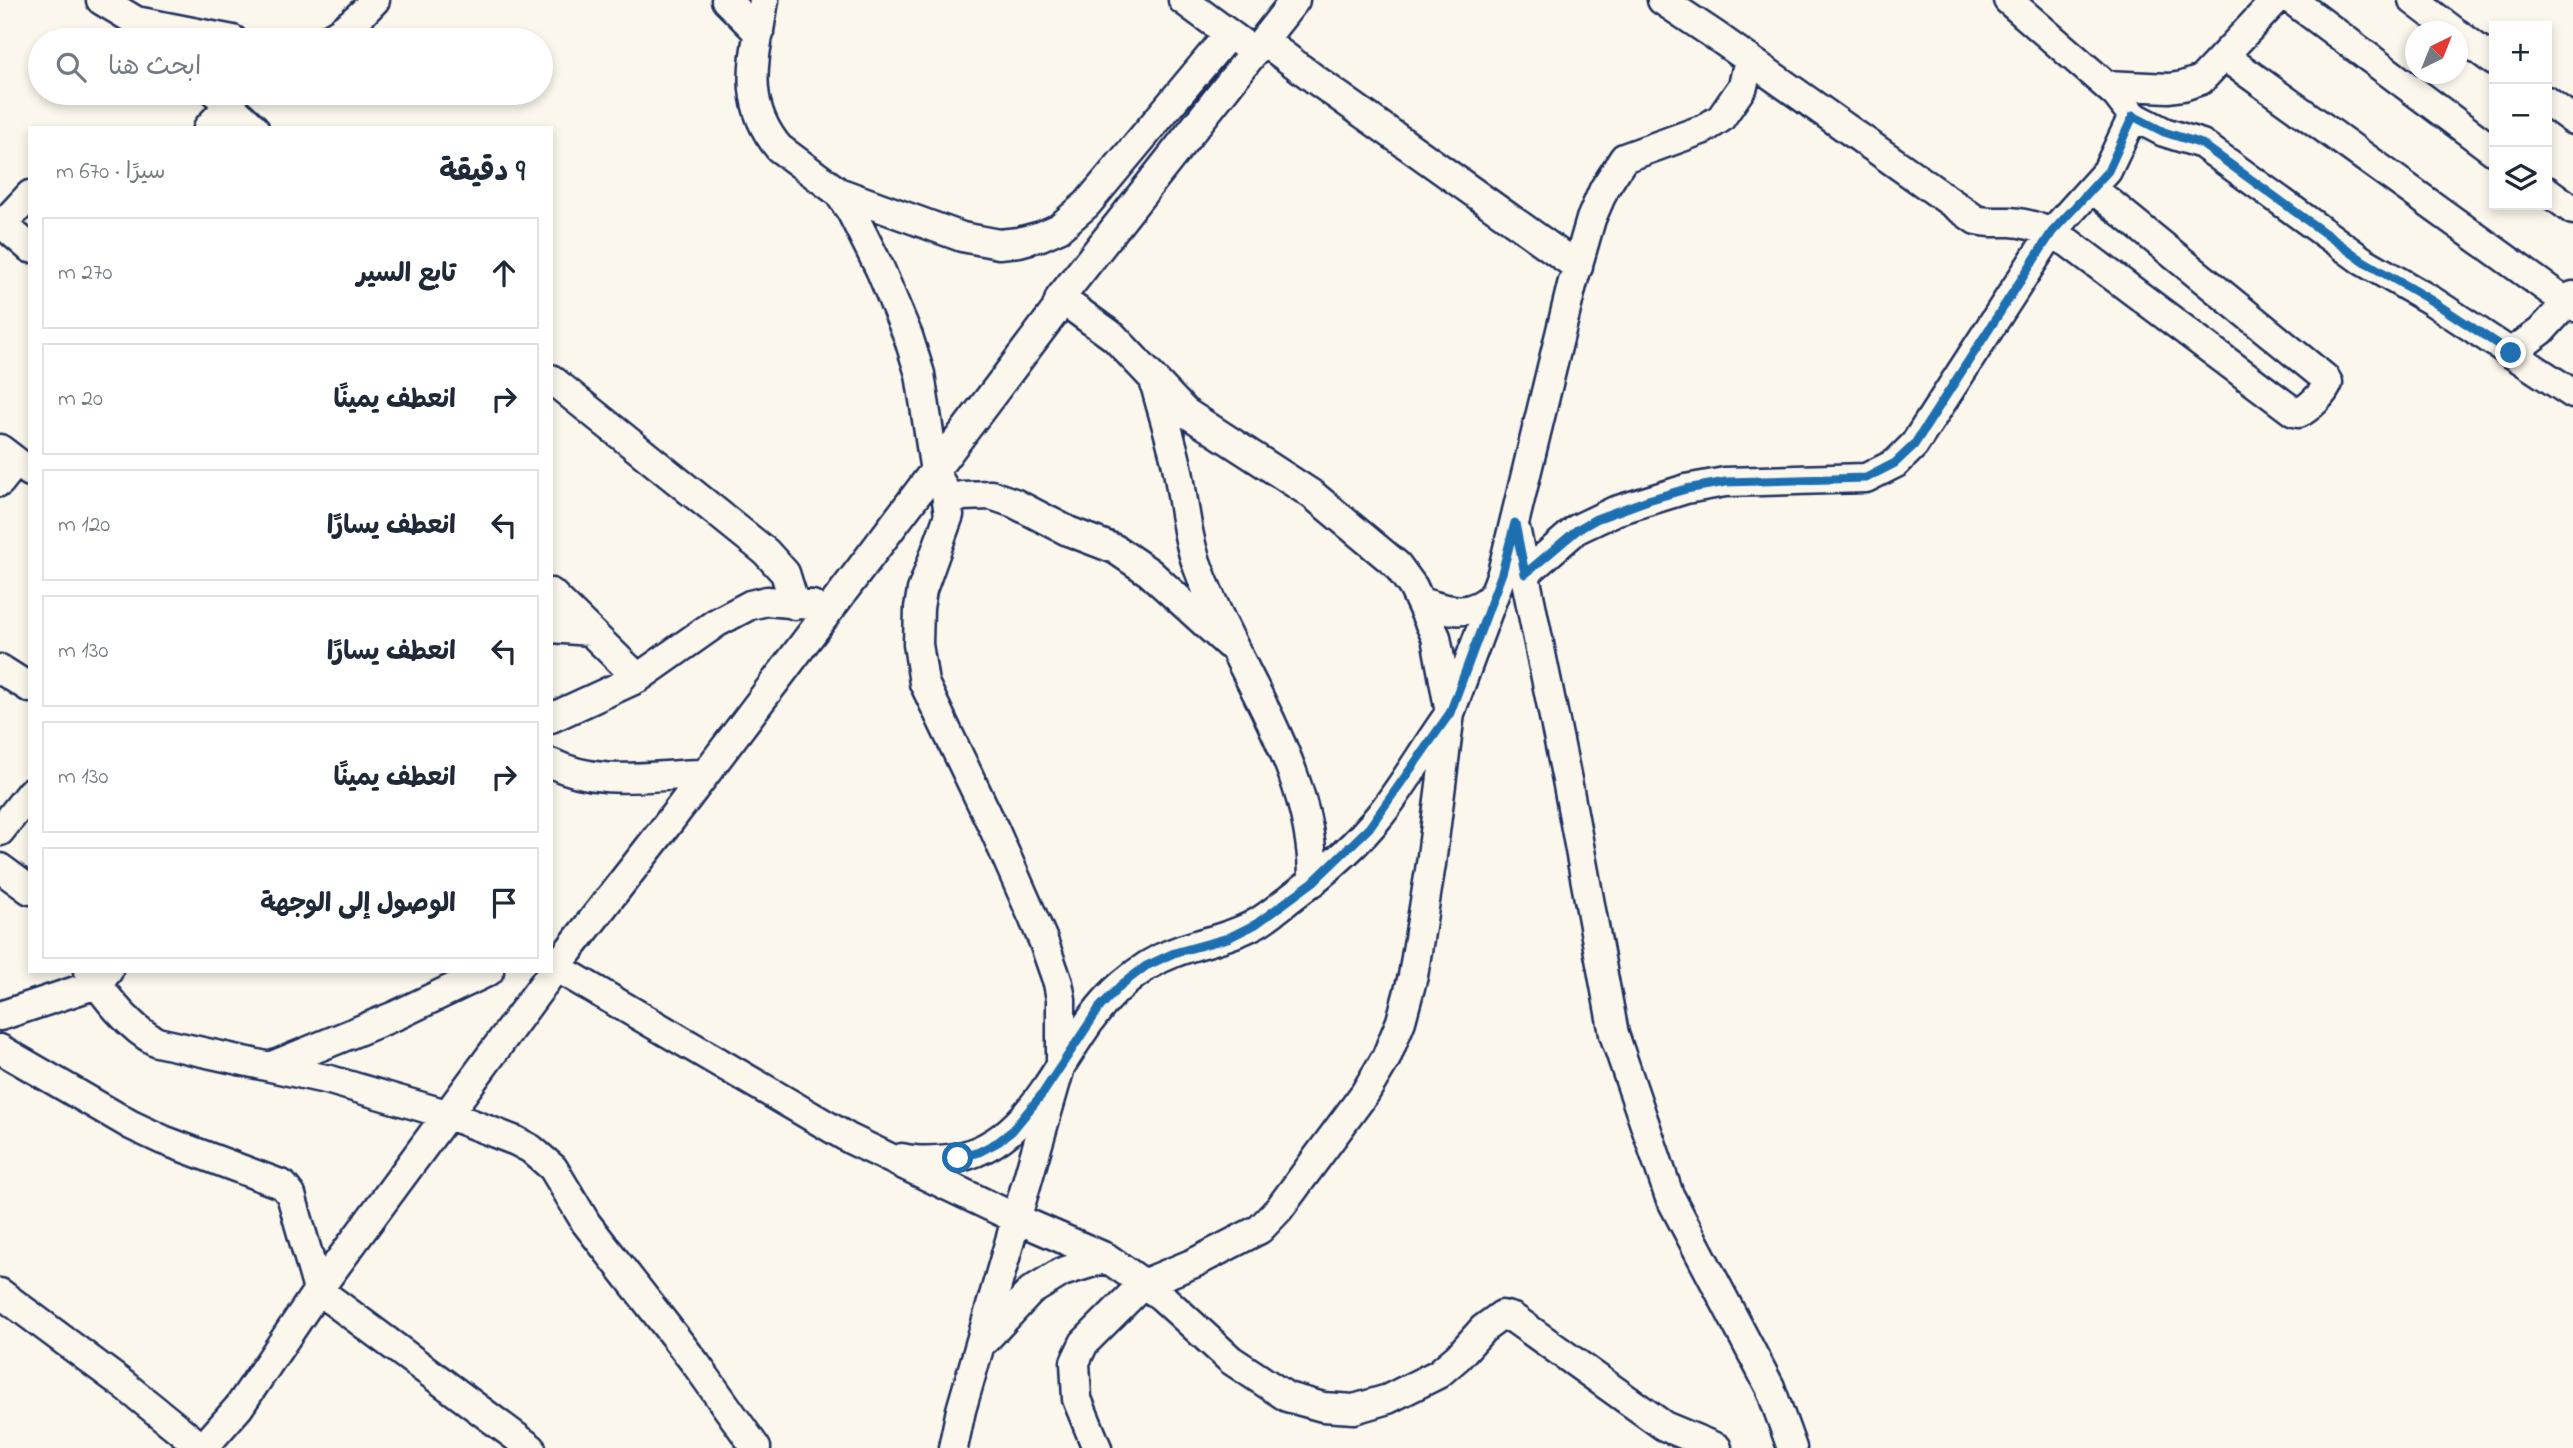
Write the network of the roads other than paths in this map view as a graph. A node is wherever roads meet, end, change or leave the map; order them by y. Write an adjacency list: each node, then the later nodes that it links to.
1 (100, 0): 12 (street)
2 (375, 0): 16 (street)
3 (726, 0): 17 (street)
4 (764, 0): 17 (street)
5 (1183, 0): 18 (street)
6 (1295, 0): 20 (street)
7 (2008, 0): 24 (street)
8 (2276, 0): 21 (street)
9 (2292, 0): 32 (street)
10 (2413, 0): 13 (street)
11 (1675, 4): 23 (street)
12 (136, 21): 14 (street); 15 (street)
13 (2440, 21)
14 (144, 28)
15 (172, 28)
16 (345, 28)
17 (759, 33): 34 (street)
18 (1229, 34): 20 (street); 34 (street)
19 (2468, 42): 22 (street)
20 (1260, 47): 41 (street); 42 (street)
21 (2224, 56): 24 (street); 43 (street)
22 (2489, 57)
23 (1749, 59): 39 (street); 41 (street)
24 (2106, 85): 28 (street)
25 (220, 105): 30 (street)
26 (229, 105): 31 (street)
27 (2552, 105): 29 (street)
28 (2133, 116): 33 (street); 44 (street)
29 (2573, 121)
30 (209, 126)
31 (252, 126)
32 (2489, 148)
33 (2093, 189): 39 (street); 39 (street)
34 (838, 192): 48 (street)
35 (2552, 195): 37 (street)
36 (28, 197): 38 (street)
37 (2573, 211)
38 (2, 223): 40 (street)
39 (2052, 232): 51 (street)
40 (28, 246)
41 (1578, 267): 50 (street)
42 (1060, 298): 45 (street); 48 (street)
43 (2571, 302): 44 (street)
44 (2511, 353): 47 (street)
45 (1155, 381): 54 (street); 59 (street)
46 (553, 382): 55 (street)
47 (2573, 394)
48 (935, 472): 49 (street); 56 (street)
49 (949, 502): 59 (street); 79 (street)
50 (1515, 523): 51 (street); 52 (street)
51 (1525, 574): 95 (street)
52 (1494, 594): 54 (street); 63 (street)
53 (553, 595): 58 (street)
54 (1421, 602): 63 (street)
55 (795, 604): 56 (street); 61 (street)
56 (832, 606): 66 (street)
57 (553, 628): 58 (street)
58 (590, 631): 61 (street)
59 (1240, 656): 70 (street)
60 (0, 669): 62 (street)
61 (638, 678): 64 (street)
62 (28, 687)
63 (1450, 713): 70 (street); 85 (street)
64 (553, 717)
65 (553, 764): 66 (street)
66 (702, 775): 72 (street)
67 (28, 796): 68 (street)
68 (0, 831)
69 (0, 868): 71 (street)
70 (1313, 882): 79 (street)
71 (28, 889)
72 (553, 963): 82 (street)
73 (481, 973): 76 (street)
74 (546, 973): 81 (street)
75 (98, 976): 77 (street); 80 (street)
76 (458, 979): 80 (street)
77 (0, 1016)
78 (0, 1049): 86 (street)
79 (1061, 1064): 82 (street); 83 (street)
80 (272, 1066): 81 (street)
81 (446, 1114): 86 (street); 91 (street)
82 (876, 1153): 83 (street)
83 (1015, 1218): 84 (street); 88 (street)
84 (1107, 1258): 85 (street); 88 (street)
85 (1143, 1284): 93 (street); 94 (street)
86 (318, 1290): 89 (street); 90 (street)
87 (0, 1293): 89 (street)
88 (979, 1348): 92 (street)
89 (203, 1448)
90 (531, 1448)
91 (756, 1448)
92 (953, 1448)
93 (1097, 1448)
94 (1717, 1448)
95 (1792, 1448)

